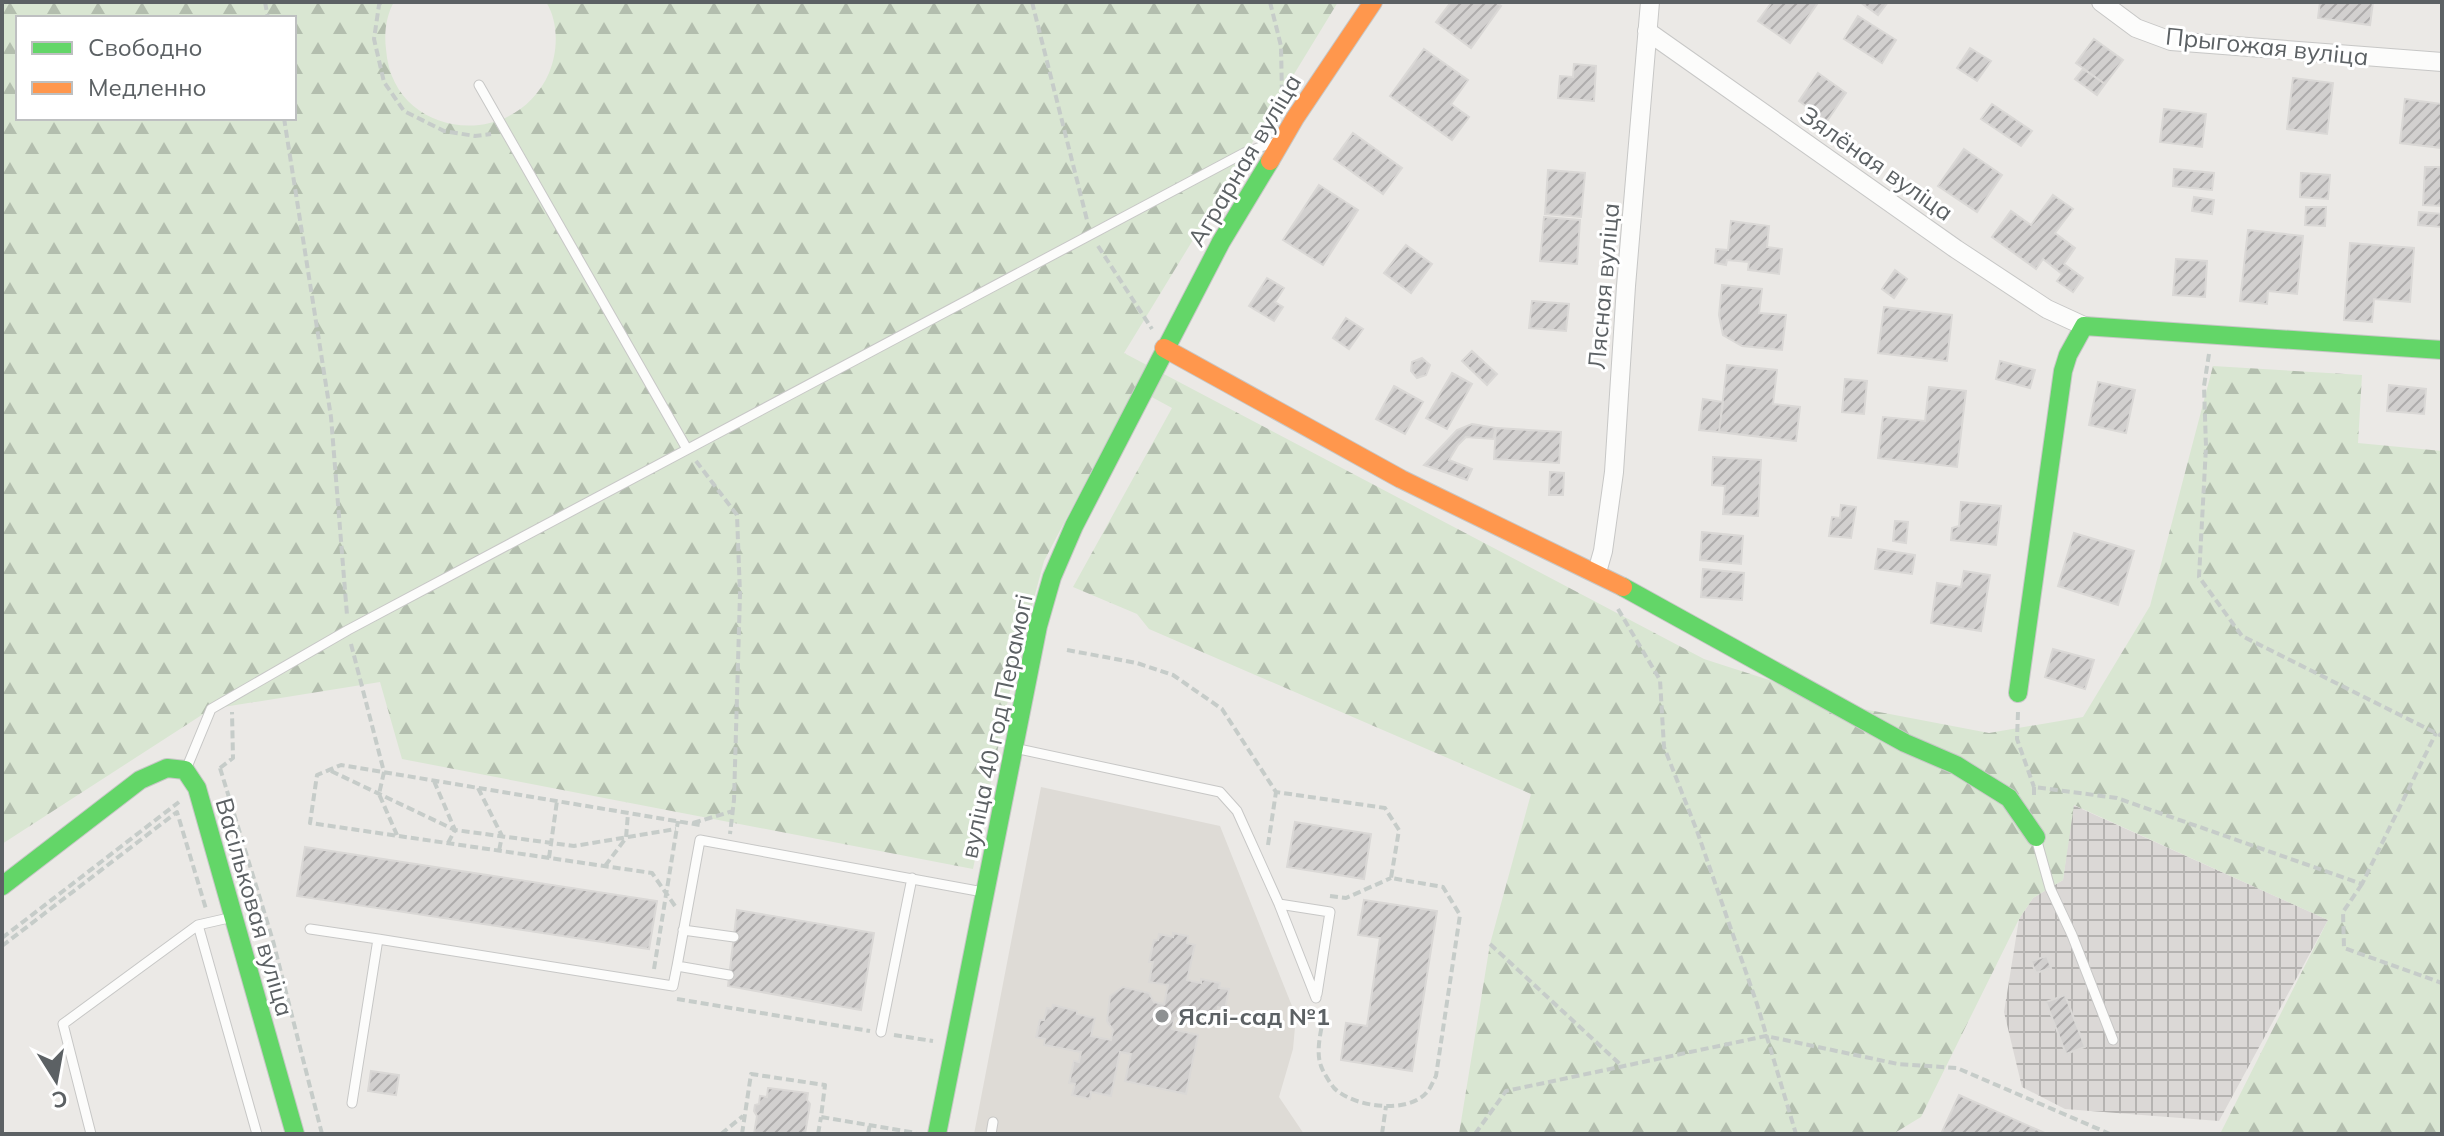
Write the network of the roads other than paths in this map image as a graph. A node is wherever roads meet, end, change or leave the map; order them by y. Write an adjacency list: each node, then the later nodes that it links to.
1 (1373, 2): 7 (street, Аграрная вуліца)
2 (1650, 2): 4 (street, Лясная вуліца)
3 (2101, 2): 5 (street, Прыгожая вуліца)
4 (1647, 31): 8 (street, Зялёная вуліца); 12 (street, Лясная вуліца)
5 (2442, 62)
6 (479, 85): 11 (lane)
7 (1282, 139): 9 (street, Аграрная вуліца); 11 (lane)
8 (2084, 326): 10 (street, Зялёная вуліца); 13 (street)
9 (1164, 348): 12 (street); 14 (street, вуліца 40 год Перамогі)
10 (2442, 350)
11 (687, 449): 15 (lane)
12 (1597, 572): 16 (street)
13 (2018, 693)
14 (1014, 748): 19 (street, вуліца 40 год Перамогі); 20 (lane)
15 (185, 770): 18 (street); 21 (street, Васільковая вуліца)
16 (2036, 837): 30 (lane)
17 (912, 878): 19 (lane); 24 (lane); 29 (lane)
18 (2, 886)
19 (987, 892): 36 (street, вуліца 40 год Перамогі)
20 (1279, 904): 20 (lane)
21 (233, 917): 22 (lane); 33 (street, Васільковая вуліца)
22 (198, 925): 34 (lane); 35 (lane)
23 (310, 929): 26 (lane)
24 (683, 930): 25 (lane); 27 (lane)
25 (734, 937)
26 (378, 939): 27 (lane); 31 (lane)
27 (677, 966): 28 (lane)
28 (729, 975)
29 (881, 1032)
30 (2113, 1040)
31 (352, 1103)
32 (993, 1122): 37 (lane)
33 (290, 1132)
34 (91, 1134)
35 (257, 1134)
36 (937, 1134)
37 (991, 1134)

